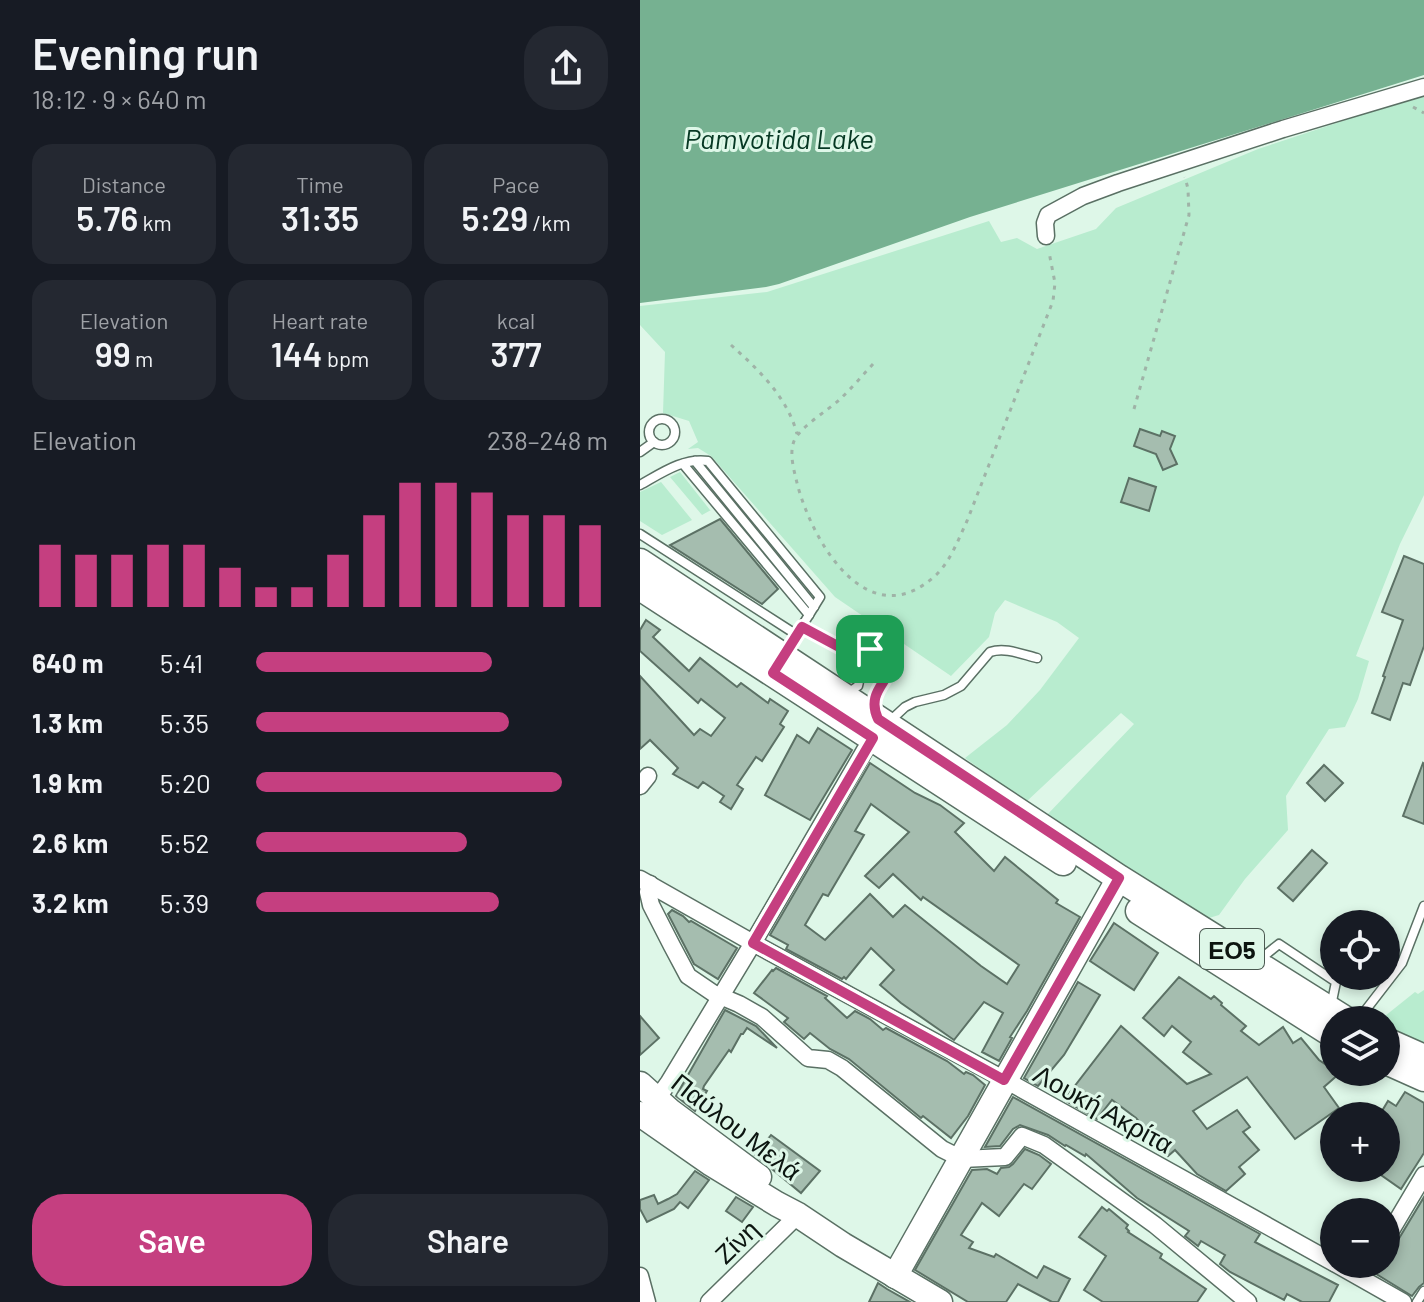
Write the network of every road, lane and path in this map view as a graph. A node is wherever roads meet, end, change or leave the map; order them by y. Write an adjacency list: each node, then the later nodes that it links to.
1 (1424, 87): 2 (street)
2 (1181, 162): 3 (street); 6 (path)
3 (1046, 236): 7 (path)
4 (731, 345): 7 (path)
5 (873, 364): 7 (path)
6 (1134, 409)
7 (797, 434)
8 (654, 442): 9 (lane)
9 (640, 452)
10 (683, 464): 11 (lane); 14 (lane); 14 (lane)
11 (640, 485)
12 (640, 534): 15 (lane)
13 (644, 582): 15 (main road, ΕΟ5)
14 (812, 611): 15 (lane)
15 (788, 648): 16 (path); 18 (main road, ΕΟ5); 19 (main road, ΕΟ5)
16 (858, 657): 18 (lane); 19 (lane)
17 (1037, 658): 19 (lane)
18 (840, 693): 19 (main road, ΕΟ5)
19 (879, 727): 21 (main road, ΕΟ5); 23 (street)
20 (645, 882): 23 (street, Λουκή Ακρίτα); 24 (street)
21 (1115, 885): 26 (main road, ΕΟ5); 27 (main road, ΕΟ5); 32 (street)
22 (1424, 906): 25 (lane)
23 (753, 943): 24 (street); 32 (street, Λουκή Ακρίτα)
24 (721, 996): 33 (street); 34 (street)
25 (1369, 1006)
26 (1320, 1010)
27 (1320, 1012)
28 (1400, 1047): 29 (main road)
29 (1424, 1058)
30 (1400, 1067): 31 (main road)
31 (1424, 1078)
32 (1004, 1080): 34 (street); 38 (street, Λουκή Ακρίτα)
33 (644, 1107): 36 (street, Παύλου Μελά)
34 (962, 1159): 40 (street); 46 (street)
35 (1424, 1175): 37 (street)
36 (798, 1215): 40 (street, Παύλου Μελά); 44 (street, Ζίνη)
37 (1400, 1215)
38 (1320, 1255)
39 (640, 1276): 43 (street)
40 (895, 1276): 45 (street, Παύλου Μελά)
41 (1374, 1278): 47 (street, Λουκή Ακρίτα)
42 (1424, 1291): 48 (lane)
43 (647, 1302)
44 (709, 1302)
45 (940, 1302)
46 (1248, 1302)
47 (1403, 1302)
48 (1417, 1302)

